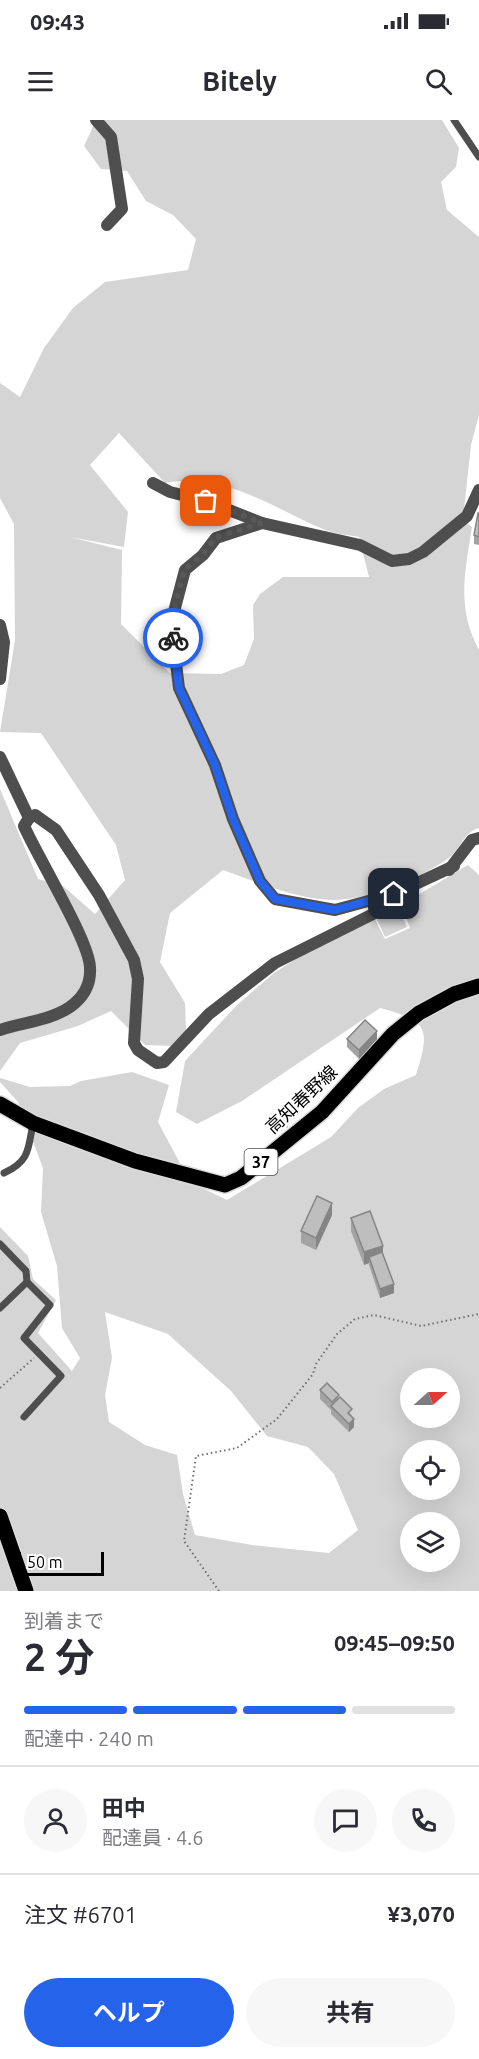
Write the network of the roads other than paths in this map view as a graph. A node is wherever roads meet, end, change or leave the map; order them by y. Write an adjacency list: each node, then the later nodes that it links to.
1 (96, 120): 4 (street)
2 (454, 120): 3 (lane)
3 (479, 157)
4 (107, 225)
5 (153, 483): 7 (street)
6 (479, 490): 7 (street)
7 (262, 523): 13 (street)
8 (0, 625): 9 (street)
9 (0, 679)
10 (0, 757): 11 (street)
11 (29, 818): 13 (street); 15 (street)
12 (479, 838): 13 (street)
13 (454, 866)
14 (479, 986): 17 (main road, 高知春野線 / 37)
15 (0, 1030)
16 (0, 1104): 17 (main road, 高知春野線 / 37)
17 (33, 1123): 18 (lane)
18 (4, 1173)
19 (0, 1244): 20 (lane)
20 (27, 1282): 21 (lane); 22 (lane)
21 (0, 1308)
22 (24, 1417)
23 (0, 1515): 24 (main road)
24 (26, 1591)

